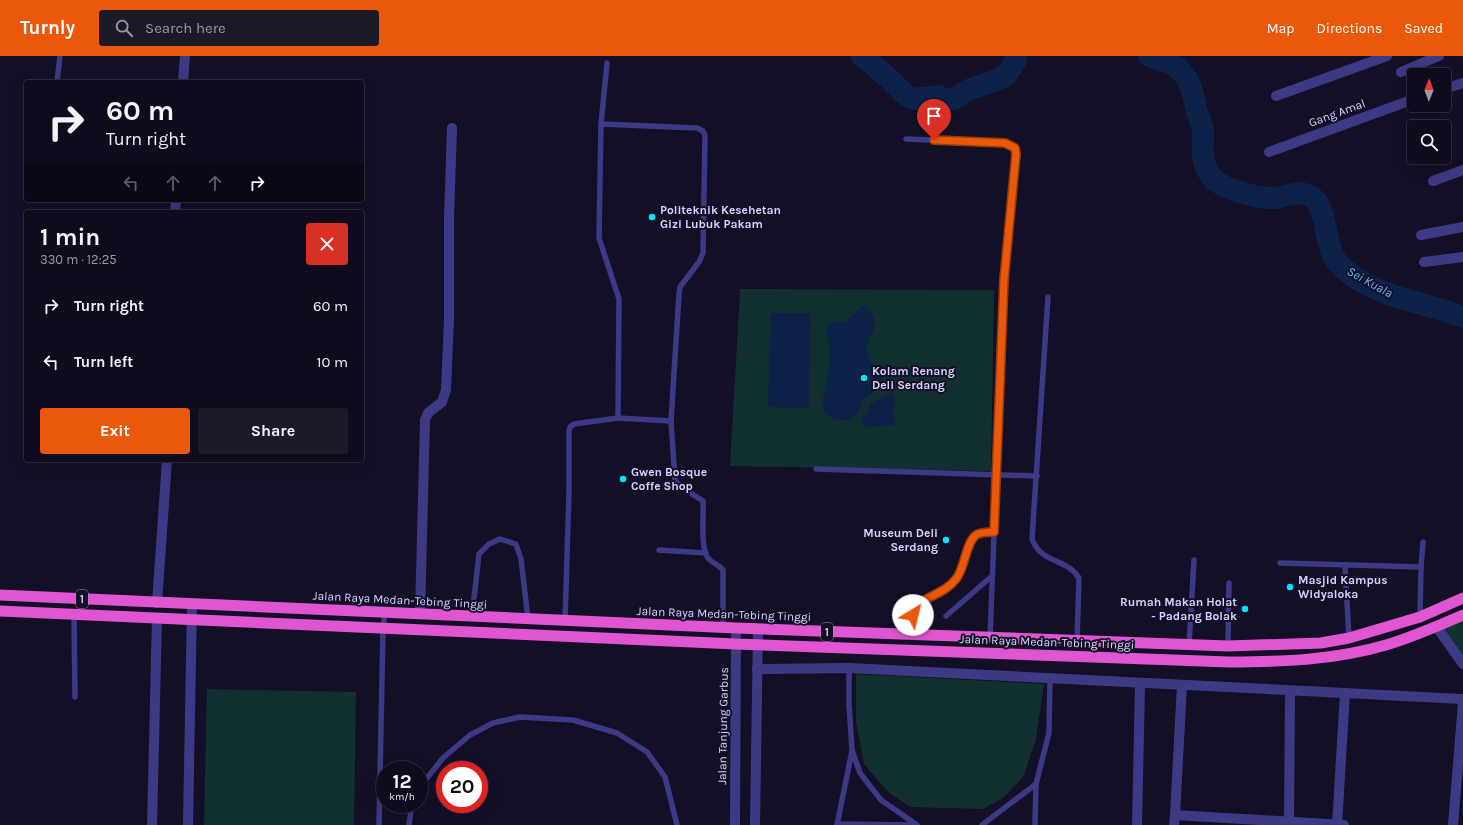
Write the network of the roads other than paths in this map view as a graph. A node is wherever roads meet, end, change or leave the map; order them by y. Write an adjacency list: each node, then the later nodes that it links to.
1 (60, 56): 7 (lane)
2 (185, 56): 8 (street)
3 (1387, 56): 11 (street)
4 (1439, 56): 6 (street)
5 (607, 63): 13 (lane)
6 (1401, 72)
7 (57, 80)
8 (183, 80)
9 (1463, 83): 10 (street)
10 (1451, 87)
11 (1276, 96)
12 (1407, 102): 16 (street, Gang Amal)
13 (601, 124): 24 (lane); 25 (lane)
14 (452, 128): 47 (street)
15 (906, 139): 28 (lane)
16 (1269, 152)
17 (1463, 170): 18 (street)
18 (1433, 181)
19 (1463, 227): 20 (street)
20 (1421, 235)
21 (1463, 257): 22 (street)
22 (1424, 262)
23 (1048, 297): 29 (lane)
24 (618, 418): 25 (lane); 55 (lane)
25 (671, 421): 33 (lane)
26 (167, 462): 42 (street)
27 (816, 469): 28 (lane)
28 (996, 476): 29 (lane); 30 (lane)
29 (1036, 476): 64 (lane)
30 (994, 532): 38 (lane); 61 (lane)
31 (1423, 542): 37 (lane)
32 (659, 550): 33 (lane)
33 (706, 552): 57 (lane)
34 (1194, 560): 67 (lane)
35 (1280, 563): 36 (lane)
36 (1345, 566): 37 (lane); 63 (lane)
37 (1422, 567): 51 (lane)
38 (992, 576): 50 (lane); 62 (lane)
39 (1229, 583): 68 (lane)
40 (0, 595): 42 (highway, Jalan Raya Medan-Tebing Tinggi / 1)
41 (1463, 598): 51 (highway, Jalan Raya Medan-Tebing Tinggi / 1)
42 (160, 603): 43 (highway, Jalan Raya Medan-Tebing Tinggi / 1)
43 (187, 604): 45 (highway, Jalan Raya Medan-Tebing Tinggi / 1); 53 (street)
44 (0, 610): 46 (highway, Jalan Raya Medan-Tebing Tinggi / 1)
45 (385, 613): 47 (highway, Jalan Raya Medan-Tebing Tinggi / 1); 59 (lane)
46 (74, 614): 52 (highway, Jalan Raya Medan-Tebing Tinggi / 1); 77 (lane)
47 (420, 614): 49 (highway, Jalan Raya Medan-Tebing Tinggi / 1)
48 (1463, 615): 56 (highway, Jalan Raya Medan-Tebing Tinggi / 1)
49 (472, 616): 54 (highway, Jalan Raya Medan-Tebing Tinggi / 1); 54 (lane)
50 (946, 616)
51 (1420, 617): 63 (highway, Jalan Raya Medan-Tebing Tinggi / 1)
52 (160, 618): 53 (highway, Jalan Raya Medan-Tebing Tinggi / 1); 88 (street)
53 (187, 619): 59 (highway, Jalan Raya Medan-Tebing Tinggi / 1); 89 (street)
54 (528, 619): 55 (highway, Jalan Raya Medan-Tebing Tinggi / 1)
55 (565, 620): 57 (highway, Jalan Raya Medan-Tebing Tinggi / 1)
56 (1436, 626): 66 (highway, Jalan Raya Medan-Tebing Tinggi / 1); 69 (street)
57 (724, 627): 58 (highway, Jalan Raya Medan-Tebing Tinggi / 1)
58 (736, 628): 60 (highway, Jalan Raya Medan-Tebing Tinggi / 1); 65 (street, Jalan Tanjung Garbus)
59 (383, 629): 65 (highway, Jalan Raya Medan-Tebing Tinggi / 1); 90 (lane)
60 (758, 629): 61 (highway, Jalan Raya Medan-Tebing Tinggi / 1); 66 (street)
61 (908, 635): 62 (highway, Jalan Raya Medan-Tebing Tinggi / 1)
62 (990, 638): 64 (highway, Jalan Raya Medan-Tebing Tinggi / 1)
63 (1349, 638): 68 (highway, Jalan Raya Medan-Tebing Tinggi / 1)
64 (1077, 641): 67 (highway, Jalan Raya Medan-Tebing Tinggi / 1)
65 (736, 644): 66 (highway, Jalan Raya Medan-Tebing Tinggi / 1); 93 (street, Jalan Tanjung Garbus)
66 (758, 645): 71 (street)
67 (1189, 645): 68 (highway, Jalan Raya Medan-Tebing Tinggi / 1)
68 (1228, 646)
69 (1463, 664)
70 (849, 668): 71 (street); 72 (street); 80 (lane)
71 (757, 669): 94 (street)
72 (1050, 679): 73 (street); 82 (lane)
73 (1140, 683): 74 (street); 98 (street)
74 (1182, 685): 75 (street); 84 (street)
75 (1290, 691): 76 (street); 86 (street)
76 (1345, 693): 78 (street); 99 (street)
77 (75, 697)
78 (1463, 699)
79 (1463, 703): 101 (street)
80 (852, 750): 87 (lane); 95 (lane)
81 (428, 777): 92 (lane)
82 (1036, 784): 96 (lane); 97 (lane)
83 (411, 813): 91 (lane)
84 (1174, 820): 85 (street)
85 (1210, 821): 86 (street)
86 (1288, 822): 99 (street)
87 (837, 824): 95 (lane)
88 (152, 825)
89 (188, 825)
90 (379, 825)
91 (409, 825)
92 (677, 825)
93 (735, 825)
94 (755, 825)
95 (916, 825)
96 (982, 825)
97 (1034, 825)
98 (1137, 825)
99 (1337, 825): 100 (street)
100 (1344, 825)
101 (1453, 825)

